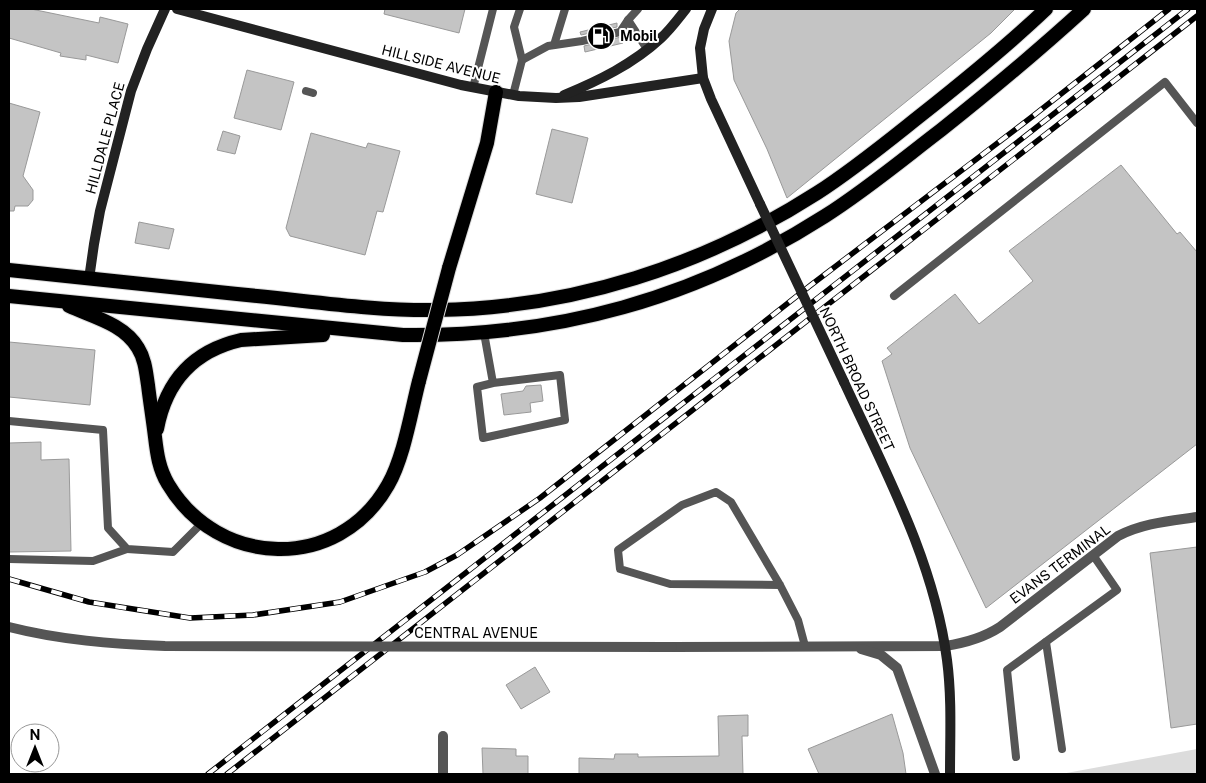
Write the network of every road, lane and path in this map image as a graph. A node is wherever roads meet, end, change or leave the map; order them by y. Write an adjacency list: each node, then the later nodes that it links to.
1 (165, 9): 22 (main road, HILLDALE PLACE)
2 (177, 9): 16 (main road, HILLSIDE AVENUE)
3 (493, 9): 16 (lane)
4 (520, 9): 14 (lane)
5 (565, 9): 12 (lane)
6 (638, 9): 11 (lane)
7 (686, 9): 13 (main road)
8 (712, 9): 15 (main road, NORTH BROAD STREET)
9 (1046, 9): 22 (highway)
10 (1084, 9): 26 (highway)
11 (628, 20): 12 (lane); 13 (lane)
12 (554, 45): 14 (lane)
13 (647, 49): 19 (main road)
14 (522, 60): 18 (lane)
15 (703, 78): 19 (main road, HILLSIDE AVENUE); 41 (main road, NORTH BROAD STREET, bridge)
16 (473, 88): 17 (main road, HILLSIDE AVENUE)
17 (496, 92): 18 (main road, HILLSIDE AVENUE); 32 (highway, bridge)
18 (512, 95): 19 (main road, HILLSIDE AVENUE)
19 (556, 98)
20 (1197, 123): 24 (lane)
21 (9, 270): 22 (highway)
22 (89, 279)
23 (9, 296): 25 (highway)
24 (894, 296)
25 (57, 300): 27 (highway); 30 (highway)
26 (484, 332): 27 (highway); 28 (lane)
27 (372, 333): 30 (highway)
28 (493, 383): 28 (lane)
29 (9, 421): 33 (lane)
30 (155, 437): 32 (highway)
31 (1197, 517): 34 (street, EVANS TERMINAL)
32 (202, 523): 33 (lane)
33 (127, 549): 35 (lane)
34 (1093, 556): 38 (lane); 41 (street, EVANS TERMINAL)
35 (9, 559)
36 (780, 585): 36 (lane); 39 (lane)
37 (9, 627): 39 (street, CENTRAL AVENUE, bridge)
38 (1046, 642): 43 (lane); 44 (lane)
39 (805, 646): 40 (street, CENTRAL AVENUE)
40 (853, 646): 41 (street, CENTRAL AVENUE); 46 (street)
41 (945, 646): 47 (main road, NORTH BROAD STREET)
42 (443, 736): 45 (street)
43 (1062, 749)
44 (1016, 757)
45 (444, 774)
46 (935, 774)
47 (950, 774)

